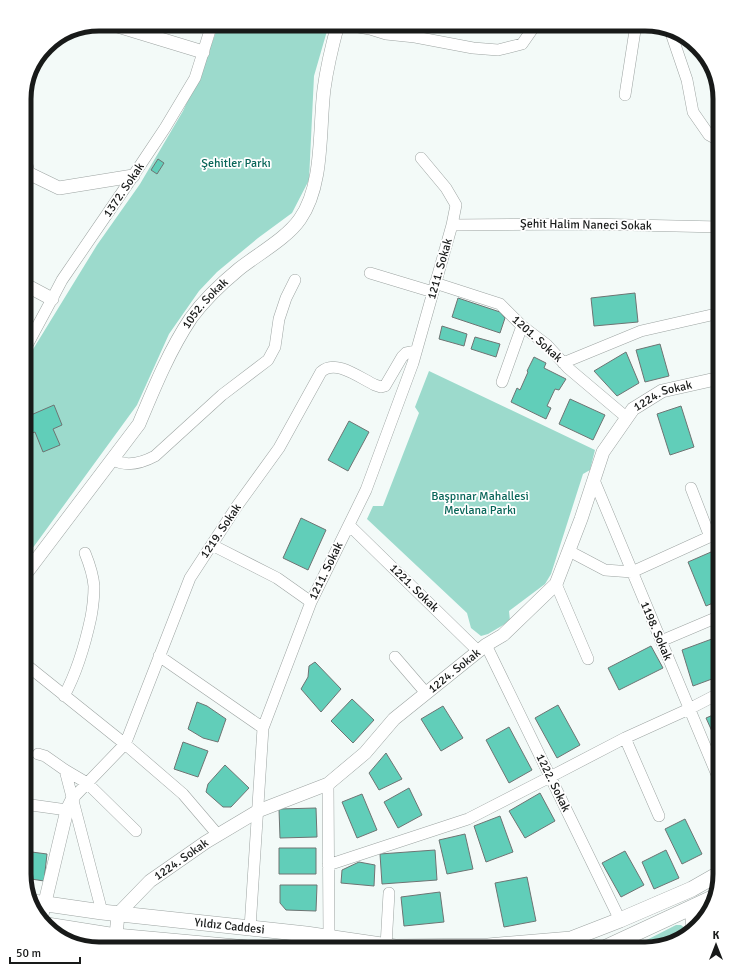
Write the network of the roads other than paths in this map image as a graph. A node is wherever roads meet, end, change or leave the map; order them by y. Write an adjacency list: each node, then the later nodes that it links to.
1 (134, 31): 8 (street)
2 (210, 31): 8 (street, 1372. Sokak)
3 (337, 31): 29 (street, 1052. Sokak)
4 (376, 31): 5 (street)
5 (531, 31)
6 (635, 31): 9 (street)
7 (672, 37): 10 (street)
8 (203, 52): 12 (street, 1372. Sokak)
9 (625, 95)
10 (713, 137)
11 (421, 158): 14 (street, 1211. Sokak)
12 (133, 176): 13 (street); 20 (street, 1372. Sokak)
13 (31, 180)
14 (452, 225): 15 (street, Şehit Halim Naneci Sokak); 19 (street, 1211. Sokak)
15 (713, 229)
16 (370, 273): 19 (street, 1201. Sokak)
17 (295, 280): 29 (street)
18 (31, 288): 20 (street)
19 (434, 288): 22 (street, 1201. Sokak); 24 (street, 1211. Sokak)
20 (52, 299): 23 (street, 1372. Sokak)
21 (713, 315): 25 (street)
22 (522, 326): 25 (street, 1201. Sokak); 27 (street)
23 (31, 337)
24 (416, 351): 32 (street, 1211. Sokak); 35 (street, 1219. Sokak)
25 (563, 362): 28 (street, 1201. Sokak)
26 (713, 380): 28 (street, 1224. Sokak)
27 (502, 382)
28 (626, 417): 30 (street, 1224. Sokak)
29 (113, 460): 38 (street, 1052. Sokak)
30 (594, 480): 36 (street, 1224. Sokak); 39 (street, 1198. Sokak)
31 (690, 488): 33 (street)
32 (349, 525): 41 (street, 1211. Sokak); 44 (street, 1221. Sokak)
33 (713, 531)
34 (713, 536): 39 (street)
35 (212, 545): 41 (street); 45 (street, 1219. Sokak)
36 (569, 550): 39 (street); 40 (street, 1224. Sokak)
37 (85, 553): 50 (street)
38 (31, 567)
39 (632, 572): 43 (street, 1198. Sokak)
40 (556, 584): 44 (street, 1224. Sokak); 47 (street)
41 (311, 602): 53 (street, 1211. Sokak)
42 (713, 619): 43 (street)
43 (661, 641): 52 (street, 1198. Sokak)
44 (482, 648): 49 (street, 1224. Sokak); 59 (street, 1222. Sokak)
45 (159, 656): 53 (street); 55 (street, 1219. Sokak)
46 (395, 657): 49 (street)
47 (588, 659)
48 (31, 669): 50 (street)
49 (426, 693): 61 (street, 1224. Sokak)
50 (64, 696): 55 (street)
51 (713, 697): 52 (street)
52 (689, 709): 54 (street); 57 (street, 1198. Sokak)
53 (263, 728): 65 (street, 1211. Sokak)
54 (625, 738): 59 (street); 66 (street)
55 (124, 744): 60 (street, 1219. Sokak); 68 (street)
56 (38, 754): 58 (street)
57 (713, 766)
58 (65, 770): 60 (street); 62 (street)
59 (550, 778): 69 (street); 77 (street, 1222. Sokak)
60 (87, 783): 62 (street, 1219. Sokak); 67 (street)
61 (328, 784): 65 (street, 1224. Sokak); 69 (street)
62 (73, 798): 64 (street); 75 (street)
63 (31, 805): 64 (street)
64 (67, 810): 73 (street)
65 (258, 811): 68 (street, 1224. Sokak); 80 (street, 1211. Sokak)
66 (659, 816)
67 (136, 831)
68 (218, 835): 76 (street, 1224. Sokak)
69 (328, 865): 81 (street)
70 (713, 877): 77 (main road, Yıldız Caddesi)
71 (389, 893): 84 (street)
72 (708, 900): 74 (main road)
73 (39, 903): 75 (main road, Yıldız Caddesi)
74 (691, 908): 78 (street); 86 (main road)
75 (102, 912): 76 (main road, Yıldız Caddesi)
76 (118, 914): 80 (main road, Yıldız Caddesi); 82 (street)
77 (620, 920): 85 (main road, Yıldız Caddesi)
78 (692, 923)
79 (58, 928): 82 (main road, Yıldız Caddesi)
80 (250, 928): 81 (main road, Yıldız Caddesi)
81 (329, 937): 83 (main road, Yıldız Caddesi)
82 (117, 942)
83 (361, 942)
84 (386, 942)
85 (577, 942)
86 (617, 942)

